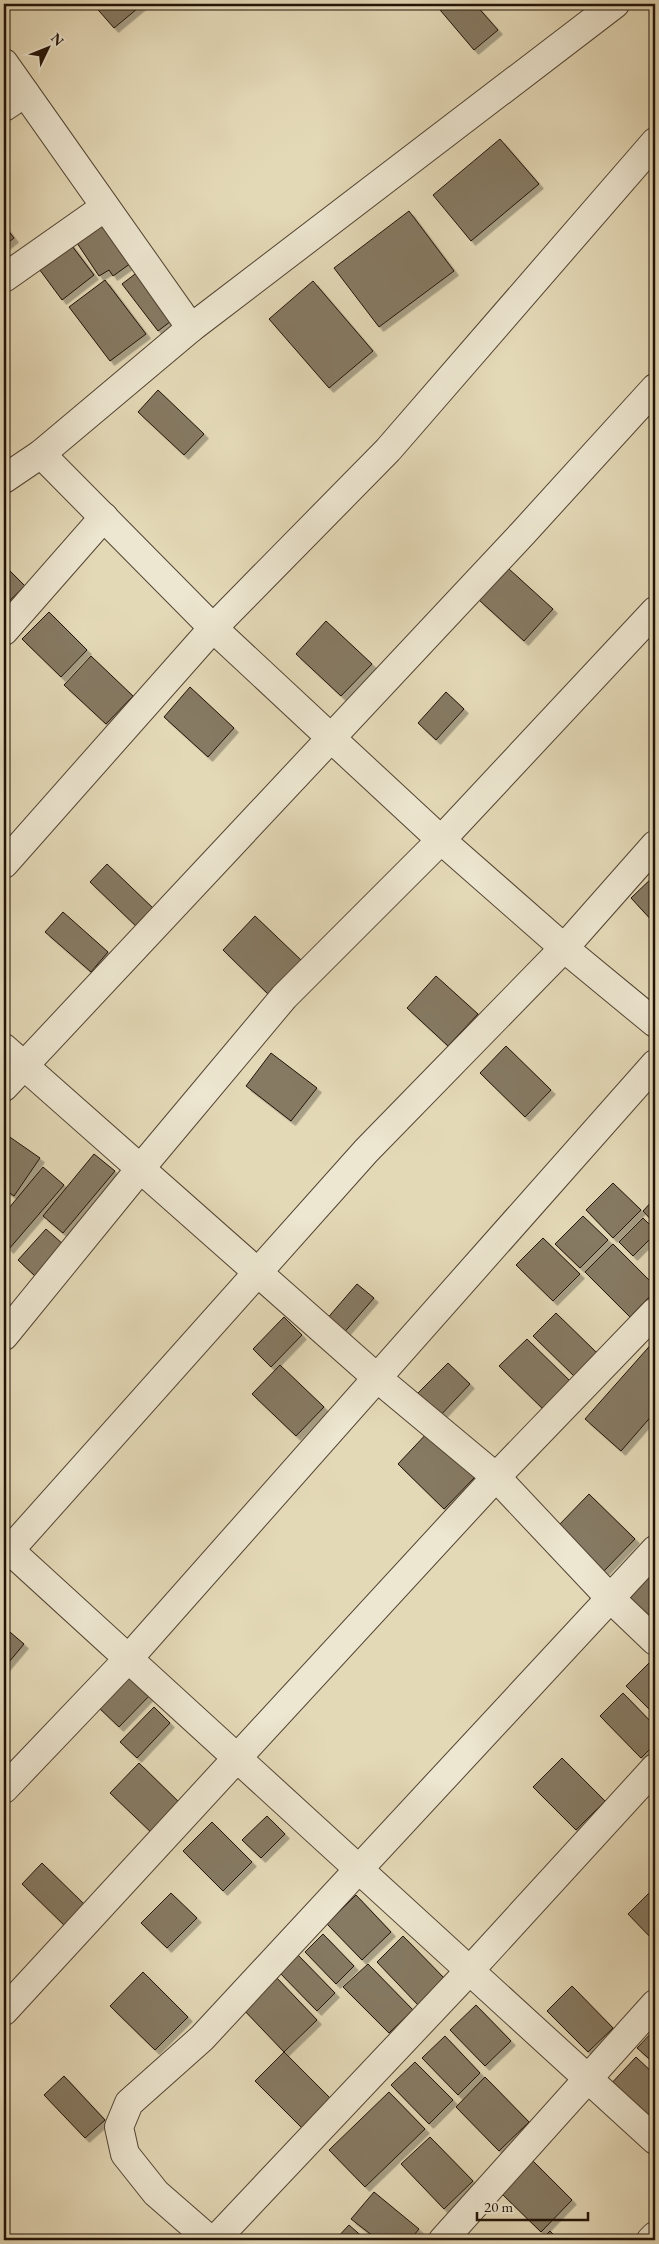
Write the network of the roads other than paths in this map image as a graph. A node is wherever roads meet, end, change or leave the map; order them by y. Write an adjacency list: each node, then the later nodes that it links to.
1 (614, 4): 7 (street)
2 (4, 63): 3 (street)
3 (14, 100): 5 (street)
4 (655, 142): 13 (street)
5 (105, 207): 6 (street); 7 (street)
6 (4, 278)
7 (191, 328): 9 (street)
8 (655, 388): 15 (street)
9 (41, 454): 10 (street); 11 (street)
10 (4, 479)
11 (104, 517): 13 (street); 14 (street)
12 (655, 611): 16 (street)
13 (213, 628): 15 (street); 18 (street)
14 (4, 631)
15 (331, 738): 16 (street); 21 (street)
16 (442, 840): 19 (street); 24 (street)
17 (655, 845): 19 (street)
18 (4, 864)
19 (564, 948): 20 (street); 25 (street)
20 (655, 1023)
21 (13, 1057): 23 (street); 24 (street)
22 (655, 1064): 28 (street)
23 (4, 1087)
24 (140, 1169): 25 (street); 27 (street)
25 (258, 1274): 28 (street); 31 (street)
26 (655, 1312): 29 (street)
27 (4, 1336)
28 (376, 1377): 29 (street); 34 (street)
29 (496, 1477): 32 (street); 35 (street)
30 (655, 1550): 32 (street)
31 (9, 1556): 34 (street)
32 (610, 1598): 33 (street); 38 (street)
33 (655, 1641)
34 (128, 1658): 35 (street); 37 (street)
35 (237, 1757): 38 (street); 41 (street)
36 (655, 1768): 39 (street)
37 (4, 1789)
38 (359, 1869): 39 (street); 45 (street)
39 (471, 1969): 42 (street); 46 (street)
40 (655, 2004): 42 (street)
41 (4, 2011)
42 (588, 2078): 43 (street); 47 (street)
43 (655, 2140)
44 (655, 2236): 48 (street)
45 (210, 2240)
46 (215, 2240)
47 (443, 2240)
48 (652, 2240)

